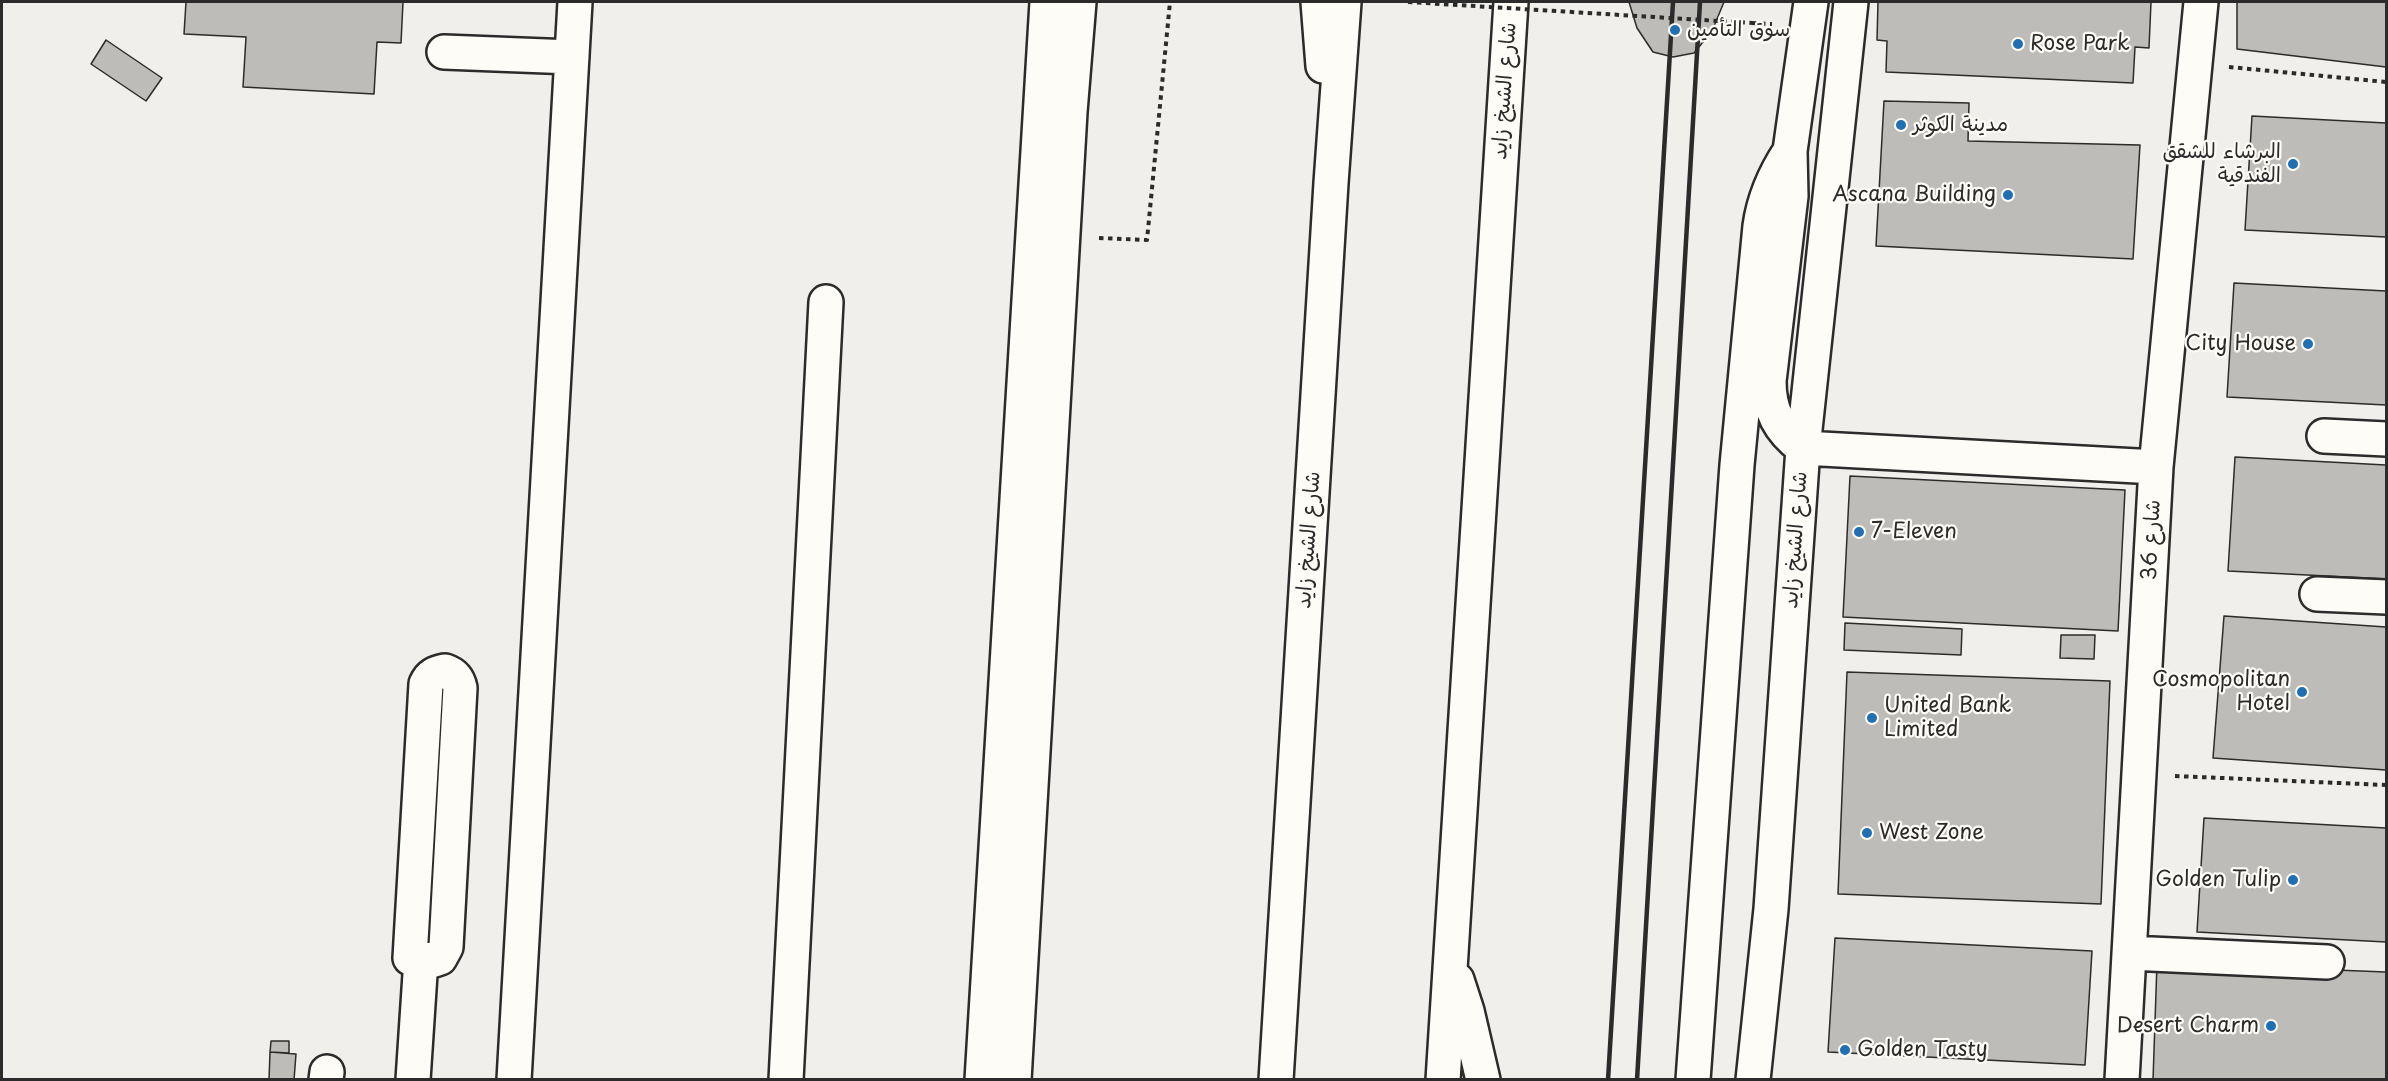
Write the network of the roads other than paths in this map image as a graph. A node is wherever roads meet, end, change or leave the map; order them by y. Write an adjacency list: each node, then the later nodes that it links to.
1 (575, 2): 11 (main road)
2 (1047, 2): 31 (main road)
3 (1079, 2): 32 (main road)
4 (1318, 2): 13 (main road)
5 (1344, 2): 13 (main road, شارع الشيخ زايد)
6 (1511, 2): 25 (main road, شارع الشيخ زايد)
7 (1811, 2): 12 (main road)
8 (1851, 2): 17 (main road, شارع الشيخ زايد)
9 (2200, 2): 18 (main road, شارع 36)
10 (444, 52): 11 (main road)
11 (572, 57): 29 (main road)
12 (1790, 151): 17 (main road); 36 (main road)
13 (1331, 183): 33 (main road, شارع الشيخ زايد)
14 (826, 302): 30 (main road)
15 (2324, 436): 16 (main road)
16 (2386, 439)
17 (1803, 448): 18 (main road); 27 (main road, شارع الشيخ زايد)
18 (2156, 466): 23 (main road, شارع 36)
19 (2318, 594): 20 (main road)
20 (2379, 611)
21 (422, 755): 22 (main road); 22 (main road); 24 (main road)
22 (456, 757): 24 (main road)
23 (2128, 953): 26 (main road); 37 (main road, شارع 36)
24 (421, 959): 28 (main road)
25 (1451, 962): 34 (main road, شارع الشيخ زايد); 35 (main road)
26 (2327, 962)
27 (1760, 1079)
28 (413, 1080)
29 (514, 1080)
30 (786, 1080)
31 (982, 1080)
32 (1014, 1080)
33 (1276, 1080)
34 (1443, 1080)
35 (1483, 1080)
36 (1693, 1080)
37 (2122, 1080)

